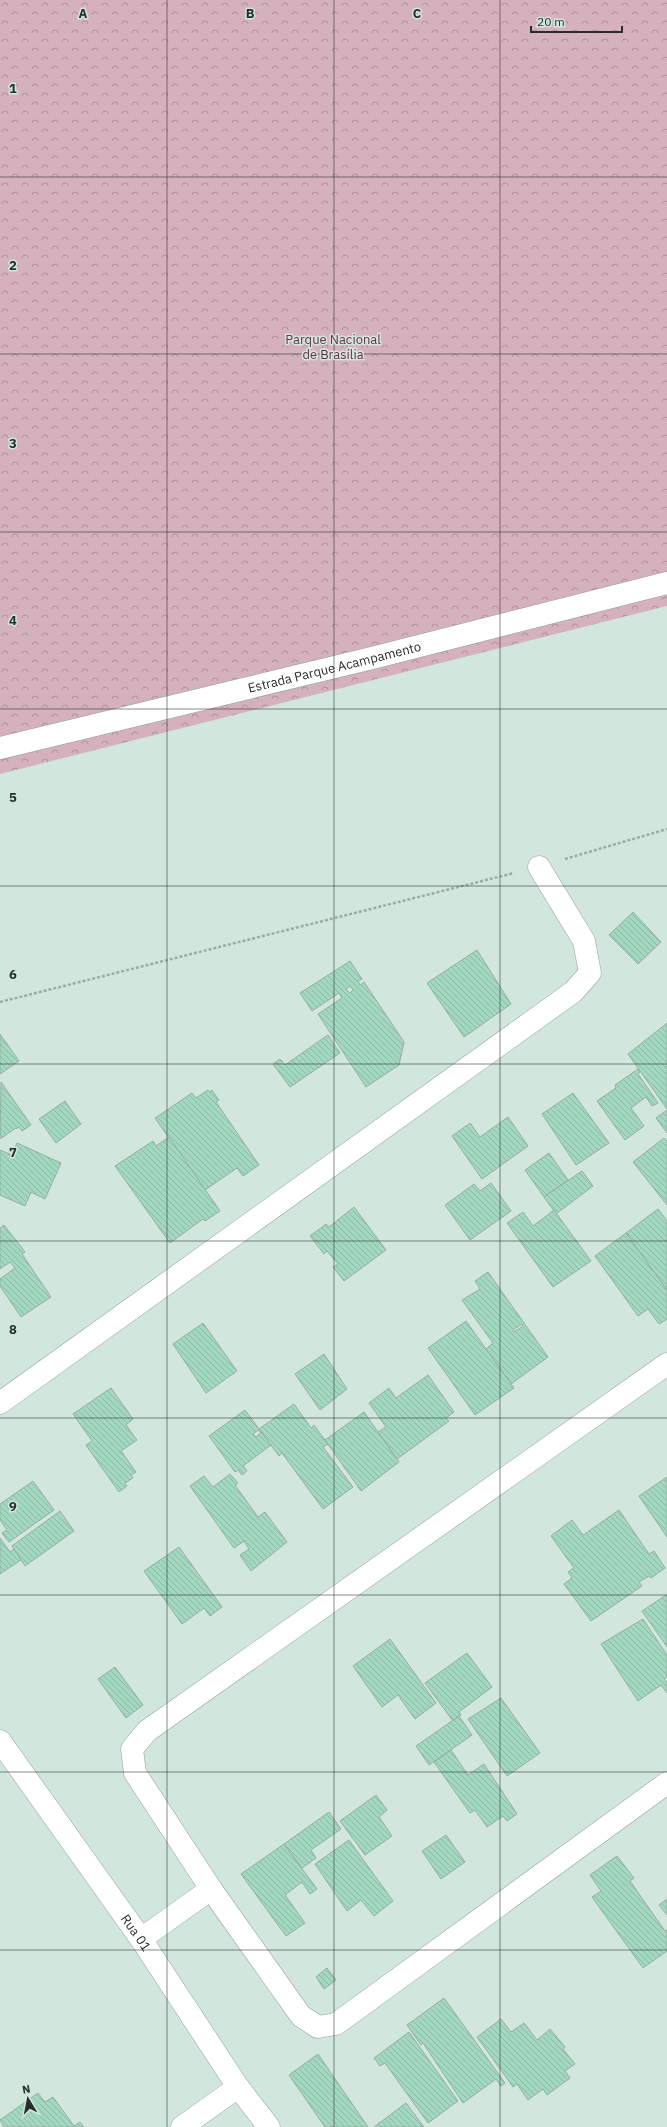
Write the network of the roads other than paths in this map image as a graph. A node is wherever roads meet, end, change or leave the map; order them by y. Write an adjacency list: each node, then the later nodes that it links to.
1 (667, 583): 2 (street, Estrada Parque Acampamento)
2 (0, 748)
3 (539, 867): 5 (street)
4 (667, 1364): 8 (street)
5 (0, 1403)
6 (0, 1741): 9 (street, Rua 01)
7 (667, 1783): 8 (street)
8 (211, 1889): 9 (street)
9 (141, 1939): 10 (street, Rua 01)
10 (238, 2087): 11 (street); 12 (street, Rua 01)
11 (182, 2127)
12 (269, 2127)

